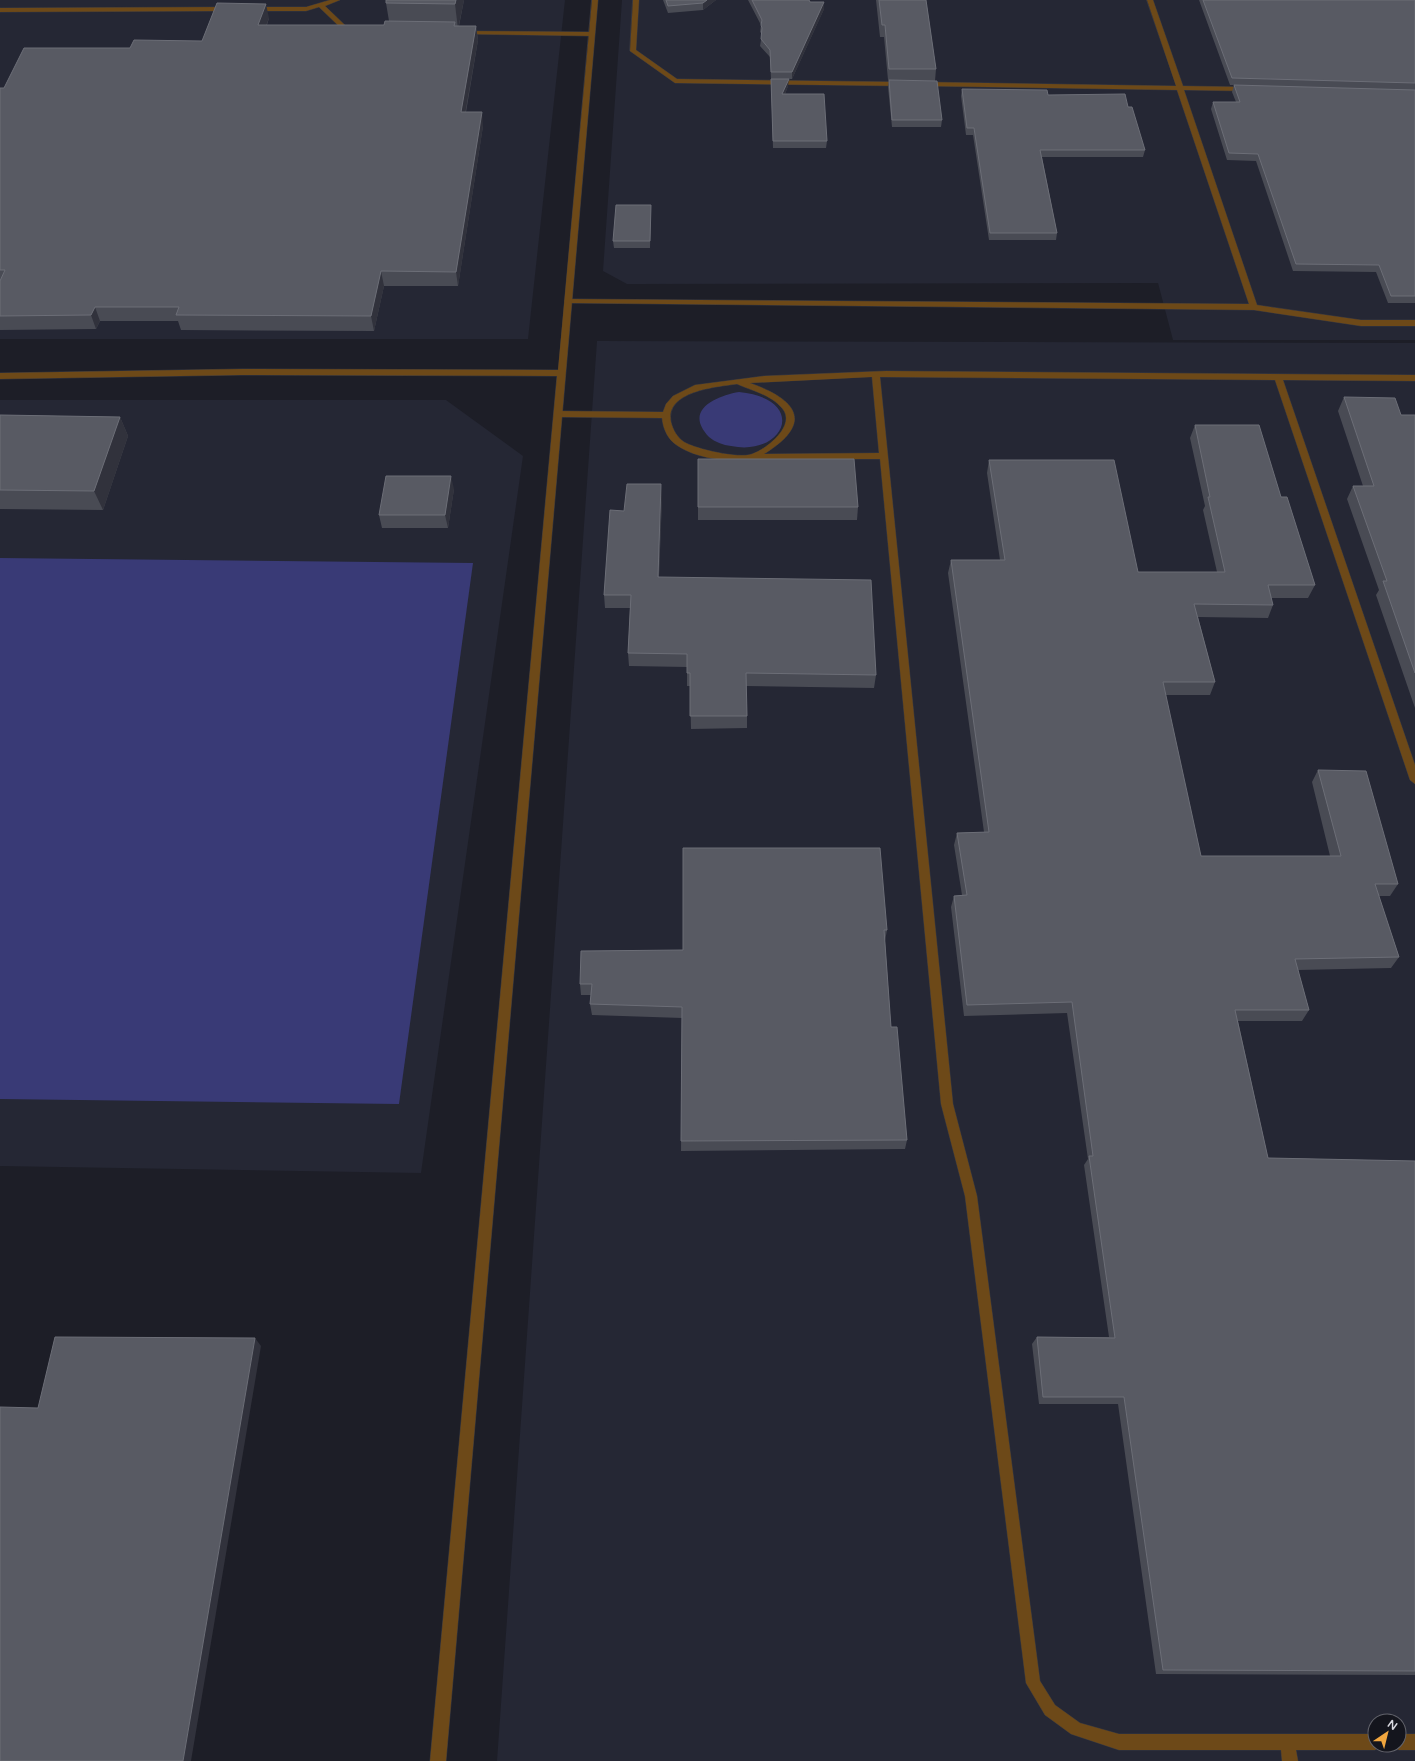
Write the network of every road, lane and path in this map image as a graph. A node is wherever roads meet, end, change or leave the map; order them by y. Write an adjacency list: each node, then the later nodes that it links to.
1 (24, 0): 10 (street)
2 (336, 0): 6 (street)
3 (595, 0): 13 (street)
4 (636, 0): 14 (street)
5 (1150, 0): 16 (street)
6 (321, 6): 8 (street); 11 (street)
7 (235, 9): 10 (street)
8 (243, 9)
9 (0, 10): 10 (street)
10 (19, 10)
11 (363, 31)
12 (458, 32): 13 (street)
13 (592, 34): 18 (street)
14 (907, 84)
15 (915, 84): 16 (street)
16 (1179, 88): 17 (street); 19 (street)
17 (1257, 89)
18 (568, 301): 19 (street); 21 (street)
19 (1254, 307): 20 (street)
20 (1415, 323)
21 (561, 373): 23 (street); 27 (street)
22 (876, 375): 24 (street); 26 (street); 29 (street)
23 (0, 376)
24 (1278, 377): 25 (street); 31 (street)
25 (1415, 378)
26 (734, 382): 28 (street); 30 (street)
27 (558, 414): 28 (street); 34 (street)
28 (666, 415): 30 (street)
29 (884, 456): 30 (street); 32 (street)
30 (754, 457)
31 (1415, 780)
32 (1287, 1741): 33 (street); 35 (street)
33 (1367, 1742)
34 (438, 1761)
35 (1290, 1761)

